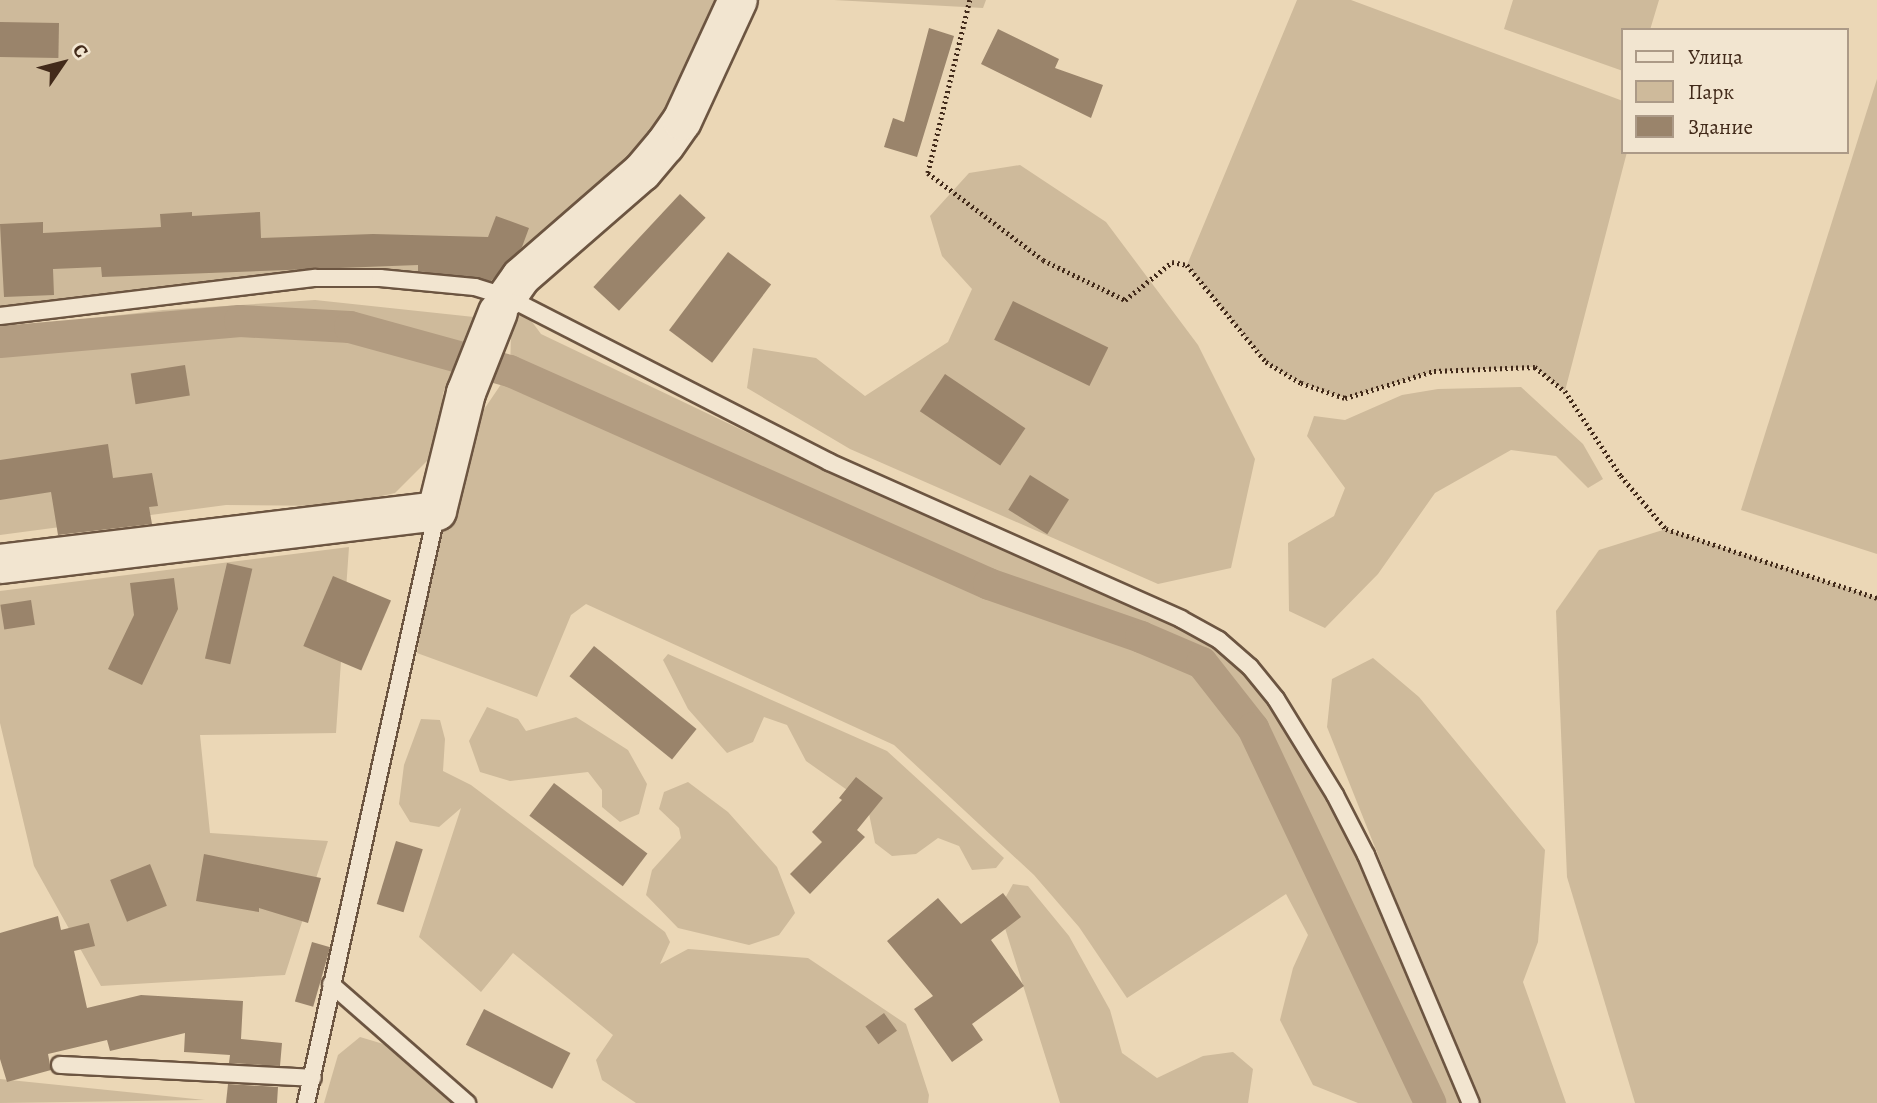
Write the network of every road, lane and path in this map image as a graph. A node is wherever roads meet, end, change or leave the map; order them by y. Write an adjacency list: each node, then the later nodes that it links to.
1 (738, 0): 3 (street)
2 (970, 0): 7 (path)
3 (503, 305): 4 (lane); 5 (street); 13 (lane)
4 (0, 316)
5 (437, 512): 6 (street); 8 (lane)
6 (0, 564)
7 (1877, 598)
8 (331, 984): 10 (lane); 12 (lane)
9 (60, 1065): 10 (lane)
10 (313, 1078): 11 (lane)
11 (306, 1103)
12 (467, 1103)
13 (1471, 1103)

